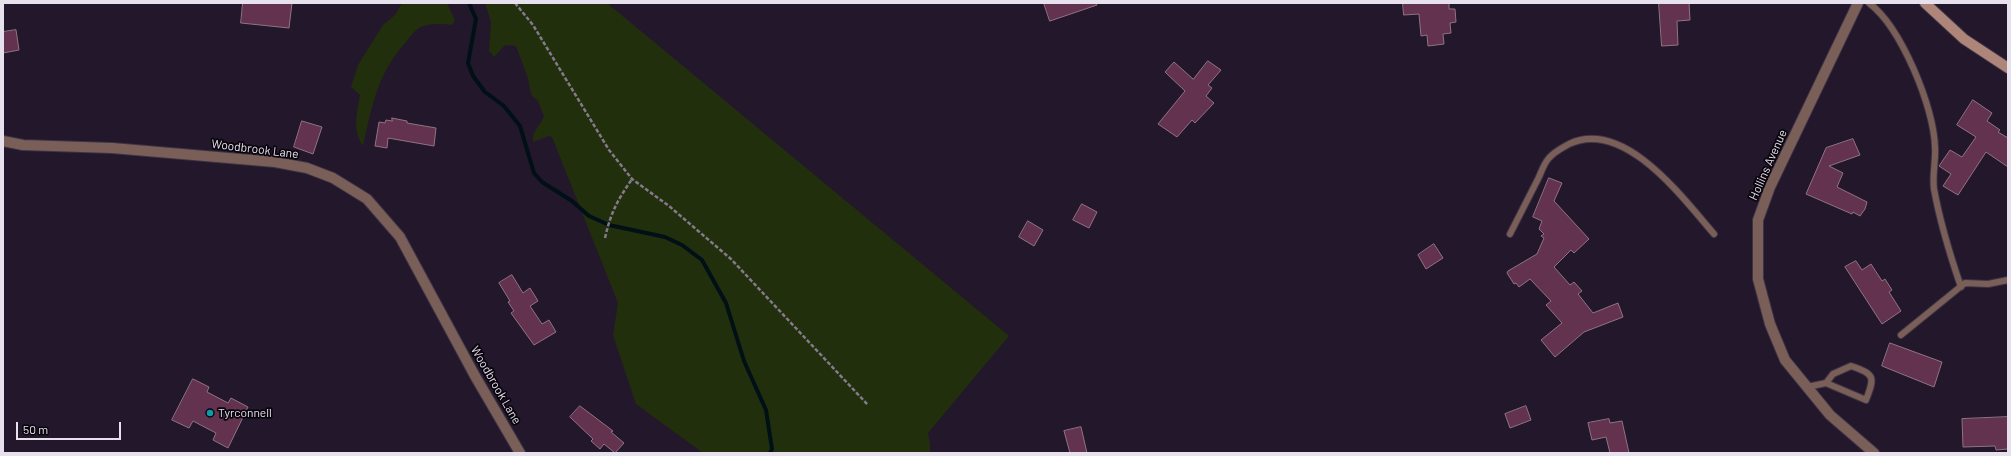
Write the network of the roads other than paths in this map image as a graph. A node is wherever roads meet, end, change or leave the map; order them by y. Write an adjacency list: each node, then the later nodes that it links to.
1 (1858, 3): 12 (street, Hollins Avenue)
2 (1869, 3): 9 (lane)
3 (1925, 3): 4 (street)
4 (2008, 68)
5 (3, 141): 13 (street, Woodbrook Lane)
6 (1510, 234): 7 (lane)
7 (1714, 234)
8 (2008, 280): 9 (lane)
9 (1961, 287): 10 (lane)
10 (1901, 335)
11 (1826, 383): 11 (lane); 12 (lane)
12 (1807, 387): 14 (street, Hollins Avenue)
13 (520, 453)
14 (1874, 453)

